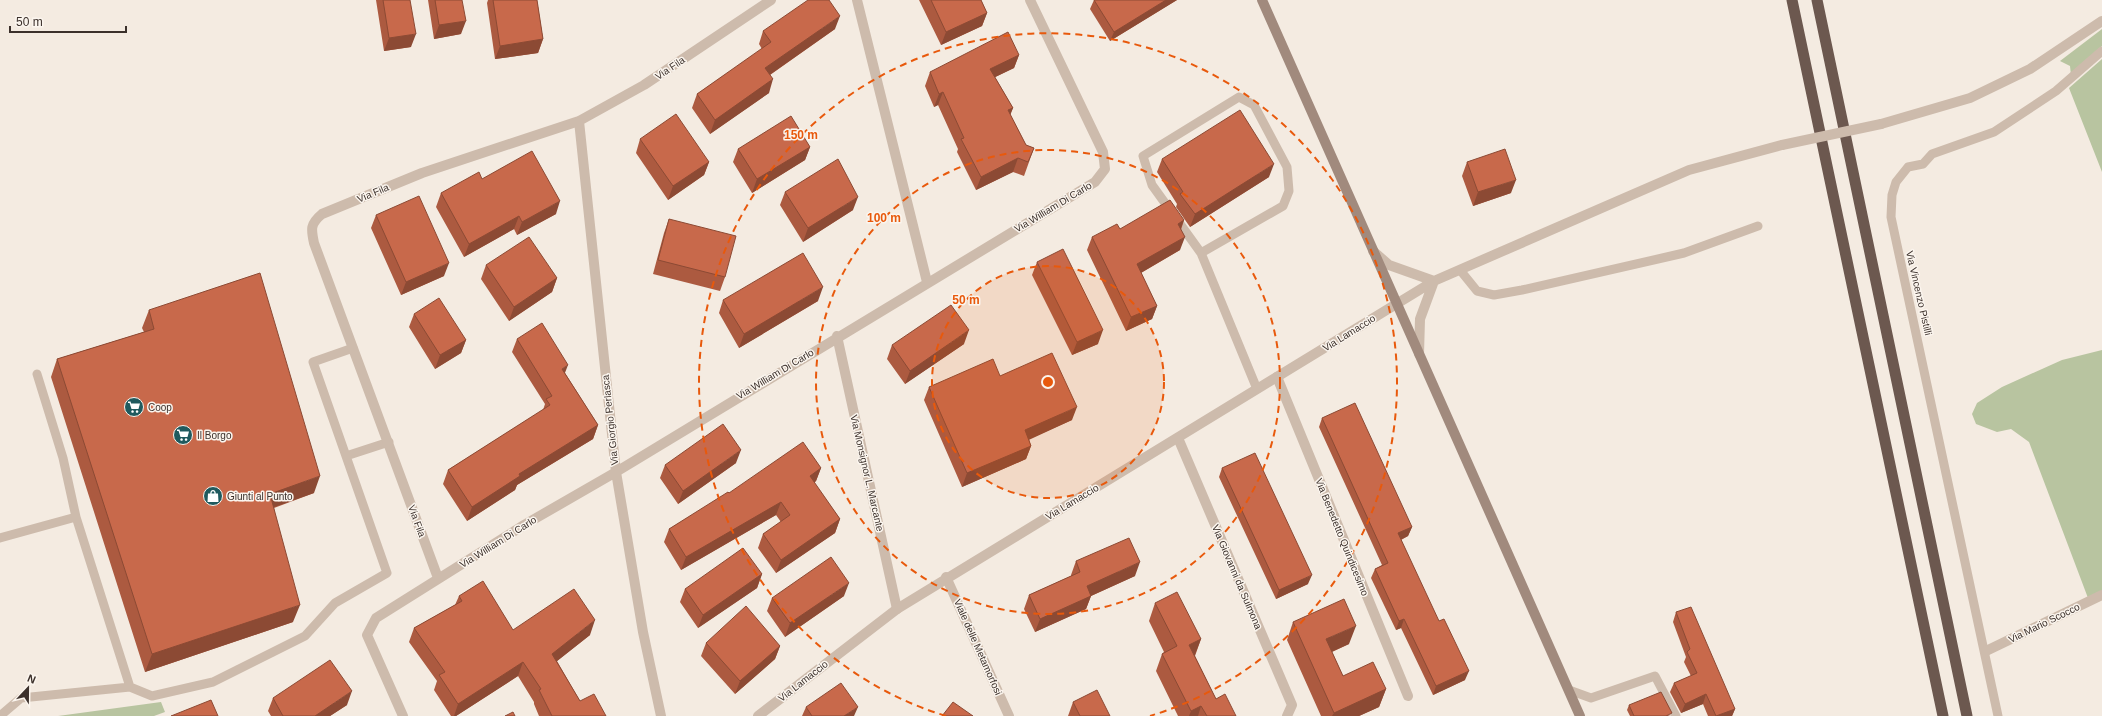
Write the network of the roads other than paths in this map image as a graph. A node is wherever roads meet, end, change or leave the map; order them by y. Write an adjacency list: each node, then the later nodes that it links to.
1 (770, 0): 9 (street, Via Fila)
2 (857, 0): 15 (street)
3 (1030, 0): 15 (street, Via William Di Carlo)
4 (1262, 0): 11 (main road)
5 (1792, 0): 45 (highway)
6 (1817, 0): 46 (highway)
7 (2102, 21): 13 (street, Via Lamaccio, bridge)
8 (2102, 51): 33 (lane, Via Vincenzo Pistilli)
9 (579, 121): 18 (street, Via Fila); 26 (street, Via Giorgio Perlasca)
10 (1758, 226): 13 (lane)
11 (1373, 251): 14 (street); 16 (main road)
12 (1201, 253): 12 (lane); 22 (lane)
13 (1460, 270): 14 (street, Via Lamaccio)
14 (1434, 281): 16 (street, Via Lamaccio); 19 (street)
15 (927, 282): 17 (street, Via William Di Carlo)
16 (1397, 303): 19 (main road); 21 (street, Via Lamaccio)
17 (837, 336): 26 (street, Via William Di Carlo); 32 (street, Via Monsignor L. Marcante)
18 (353, 348): 24 (street, Via Fila); 25 (lane)
19 (1420, 354): 35 (main road)
20 (37, 374): 27 (lane)
21 (1277, 377): 22 (street, Via Lamaccio); 36 (street, Via Benedetto Quindicesimo)
22 (1257, 389): 23 (street, Via Lamaccio)
23 (1178, 438): 29 (street, Via Lamaccio); 42 (street, Via Giovanni da Sulmona)
24 (389, 442): 25 (lane); 30 (street, Via Fila)
25 (346, 456): 34 (lane)
26 (616, 472): 30 (street, Via William Di Carlo); 39 (street, Via Giorgio Perlasca)
27 (76, 518): 28 (lane); 34 (lane)
28 (0, 538)
29 (946, 577): 32 (street, Via Lamaccio); 41 (street, Viale delle Metamorfosi)
30 (438, 578): 38 (street, Via William Di Carlo)
31 (2102, 595): 33 (street, Via Mario Scocco)
32 (897, 609): 40 (street, Via Lamaccio)
33 (1986, 651): 47 (lane, Via Vincenzo Pistilli)
34 (130, 687): 37 (lane)
35 (1569, 690): 43 (main road); 44 (lane)
36 (1408, 696)
37 (0, 716)
38 (403, 716)
39 (661, 716)
40 (758, 716)
41 (1009, 716)
42 (1287, 716)
43 (1580, 716)
44 (1676, 716)
45 (1943, 716)
46 (1967, 716)
47 (1998, 716)

